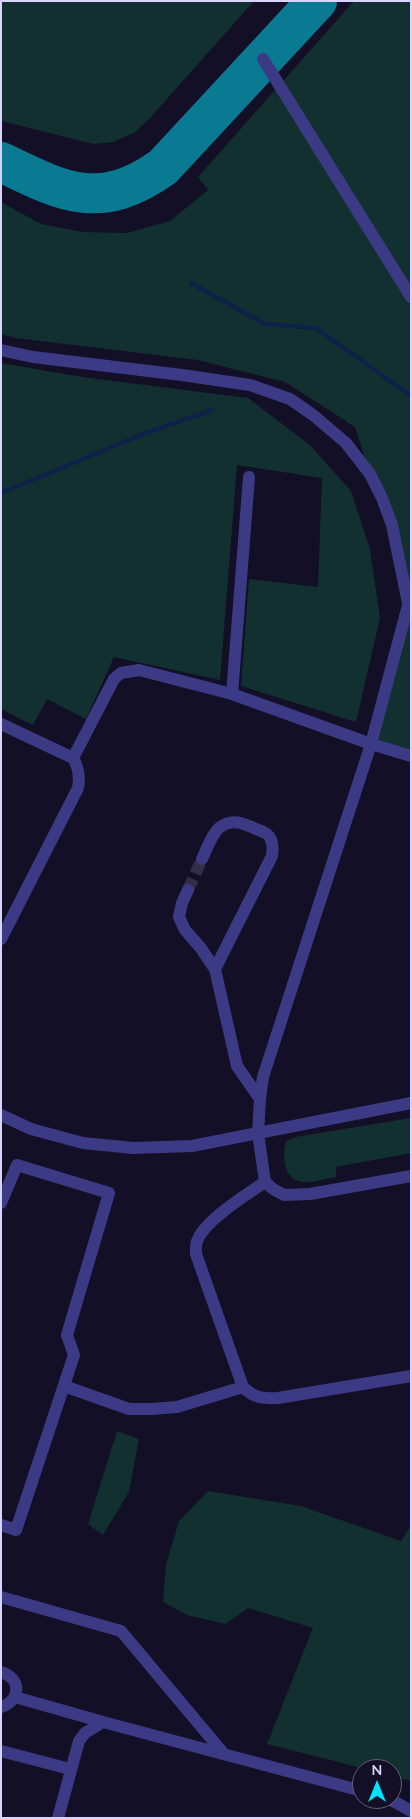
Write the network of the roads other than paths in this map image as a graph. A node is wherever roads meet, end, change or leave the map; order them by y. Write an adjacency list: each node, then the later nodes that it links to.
1 (263, 59): 2 (lane)
2 (411, 296)
3 (1, 350): 5 (lane)
4 (250, 477): 6 (lane)
5 (410, 598): 8 (lane)
6 (232, 694): 8 (lane); 10 (lane)
7 (1, 724): 10 (lane)
8 (371, 744): 9 (lane); 15 (lane)
9 (411, 756)
10 (73, 758): 13 (lane)
11 (202, 859): 14 (lane)
12 (188, 890): 14 (lane)
13 (1, 939)
14 (215, 969): 15 (lane)
15 (260, 1100): 18 (lane)
16 (411, 1104): 18 (lane)
17 (1, 1115): 18 (lane)
18 (258, 1132): 20 (lane)
19 (411, 1176): 20 (lane)
20 (265, 1182): 24 (lane)
21 (1, 1203): 23 (lane)
22 (411, 1376): 24 (lane)
23 (64, 1386): 24 (lane); 25 (lane)
24 (243, 1387)
25 (1, 1525)
26 (1, 1597): 32 (lane)
27 (1, 1672): 28 (lane)
28 (15, 1697): 29 (lane); 30 (lane)
29 (1, 1707)
30 (103, 1722): 32 (lane); 33 (lane)
31 (1, 1751): 33 (lane)
32 (224, 1754): 34 (lane)
33 (70, 1769): 35 (lane)
34 (352, 1788)
35 (58, 1818)

